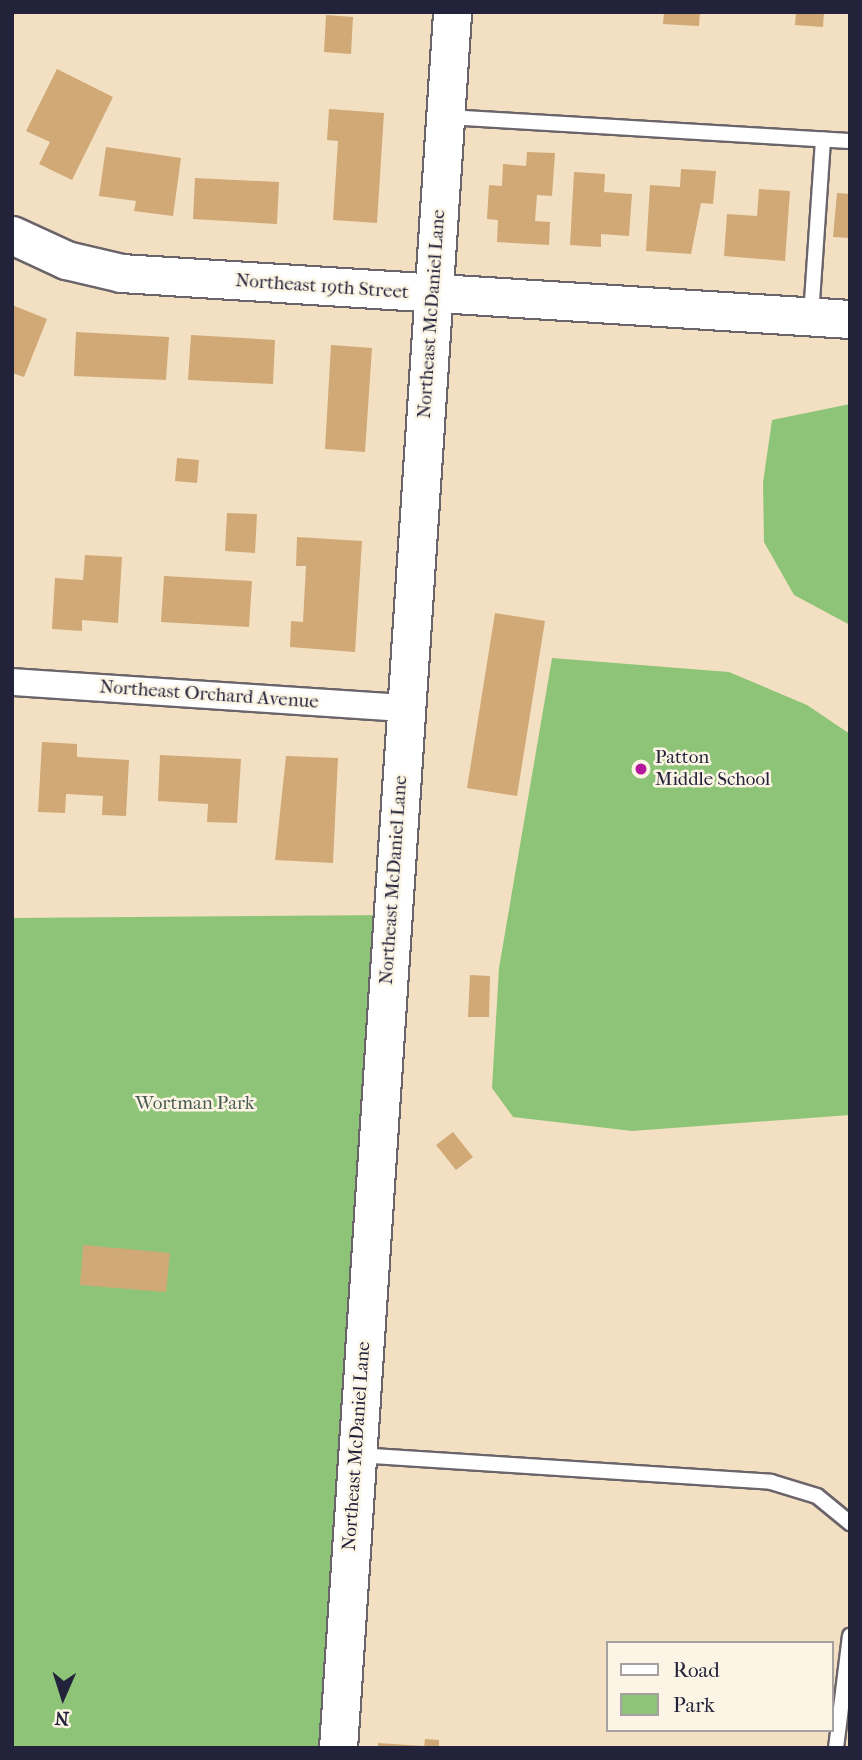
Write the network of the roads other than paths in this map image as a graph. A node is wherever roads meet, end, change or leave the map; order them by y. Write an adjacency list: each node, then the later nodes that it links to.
1 (452, 12): 2 (street, Northeast McDaniel Lane)
2 (445, 117): 3 (lane); 6 (street, Northeast McDaniel Lane)
3 (823, 139): 4 (lane); 7 (lane)
4 (850, 141)
5 (12, 235): 6 (street, Northeast 19th Street)
6 (434, 295): 7 (street, Northeast 19th Street); 10 (street, Northeast McDaniel Lane)
7 (811, 317): 8 (street, Northeast 19th Street)
8 (850, 319)
9 (12, 682): 10 (street, Northeast Orchard Avenue)
10 (405, 708): 11 (street, Northeast McDaniel Lane)
11 (356, 1455): 12 (lane); 14 (street, Northeast McDaniel Lane)
12 (850, 1522)
13 (850, 1636): 15 (lane)
14 (338, 1748)
15 (835, 1748)

